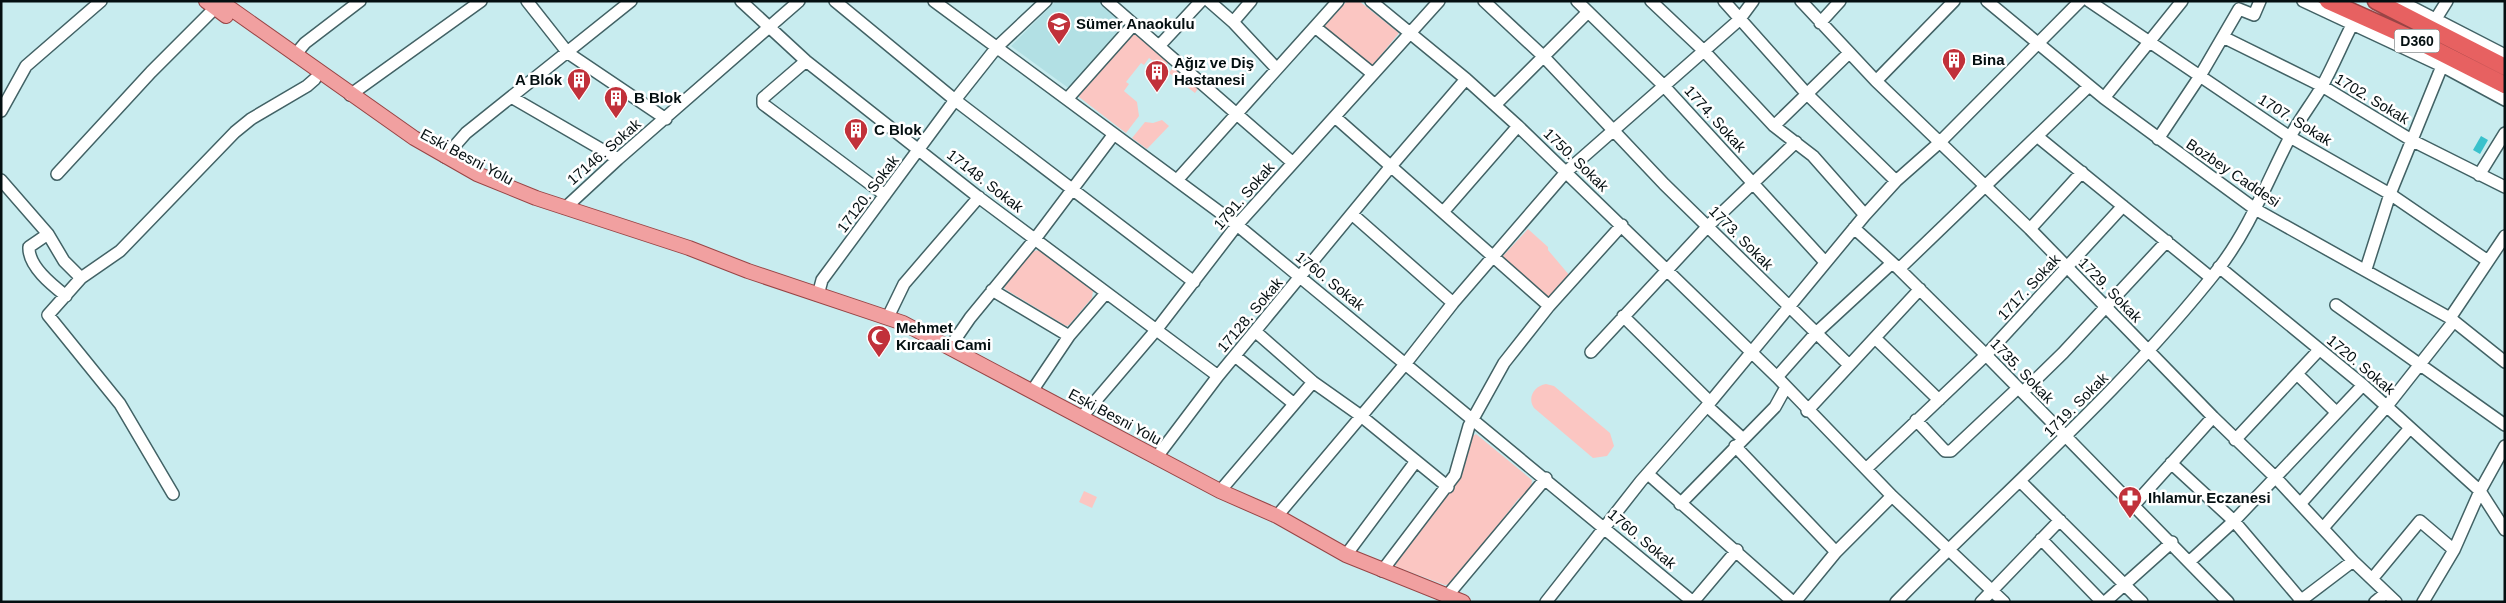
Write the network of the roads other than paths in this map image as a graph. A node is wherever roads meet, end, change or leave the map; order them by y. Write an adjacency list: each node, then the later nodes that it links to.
1 (101, 1): 79 (street)
2 (360, 1): 55 (street)
3 (481, 1): 72 (street)
4 (631, 1): 52 (street)
5 (741, 1): 45 (street, 17148. Sokak)
6 (799, 1): 45 (street, 17146. Sokak)
7 (835, 1): 76 (street)
8 (934, 1): 51 (street, 1760. Sokak)
9 (1046, 1): 51 (street, 17120. Sokak)
10 (1107, 1): 43 (street)
11 (1201, 1): 50 (street)
12 (1209, 1): 39 (street)
13 (1251, 1): 39 (street)
14 (1338, 1): 44 (street)
15 (1372, 1): 46 (street, 1750. Sokak)
16 (1439, 1): 46 (street, 1791. Sokak)
17 (1484, 1): 57 (street, 1773. Sokak)
18 (1577, 1): 37 (street, 1774. Sokak)
19 (1651, 1): 53 (street)
20 (1724, 1): 38 (street)
21 (1753, 1): 38 (street)
22 (1801, 1): 40 (street, 1729. Sokak)
23 (1840, 1): 40 (street)
24 (1954, 1): 66 (street)
25 (1987, 1): 49 (street, Bozbey Caddesi)
26 (2080, 1): 49 (street)
27 (2089, 1): 48 (street, 1707. Sokak)
28 (2182, 1): 48 (street)
29 (2260, 1): 47 (street)
30 (2303, 1): 41 (street)
31 (2328, 1): 68 (highway, D360)
32 (2376, 1): 42 (highway, D360)
33 (2400, 1): 42 (street)
34 (2447, 1): 42 (street)
35 (528, 2): 52 (street)
36 (222, 4): 55 (main road, Eski Besni Yolu); 64 (main road, Eski Besni Yolu); 101 (street)
37 (1588, 12): 57 (street); 67 (street, 1774. Sokak)
38 (1739, 20): 53 (street); 71 (street)
39 (1233, 22): 61 (street)
40 (1820, 23): 54 (street, 1729. Sokak)
41 (2352, 23): 59 (street); 70 (street, 1719. Sokak)
42 (2433, 23): 56 (street); 60 (highway, D360)
43 (1134, 24): 50 (street); 74 (street)
44 (1315, 27): 61 (street); 62 (street)
45 (770, 28): 58 (street, 17148. Sokak); 82 (street, 17146. Sokak)
46 (1410, 33): 62 (street, 1791. Sokak); 65 (street, 1750. Sokak)
47 (2223, 37): 63 (street); 70 (street, 1702. Sokak)
48 (2149, 42): 63 (street, 1707. Sokak); 75 (street)
49 (2037, 43): 69 (street, Bozbey Caddesi); 93 (street)
50 (1160, 46): 80 (street)
51 (998, 47): 74 (street, 1760. Sokak); 76 (street, 17120. Sokak)
52 (568, 52): 73 (street); 82 (street)
53 (1704, 52): 67 (street); 84 (street)
54 (1849, 53): 66 (street, 1729. Sokak); 71 (street)
55 (295, 55): 72 (main road, Eski Besni Yolu)
56 (2505, 55)
57 (1543, 56): 78 (street); 85 (street, 1773. Sokak)
58 (806, 61): 94 (street, 17148. Sokak); 110 (street)
59 (2442, 66): 77 (street); 91 (street)
60 (2505, 67)
61 (1276, 68): 80 (street)
62 (1373, 74): 81 (street, 1791. Sokak)
63 (2200, 76): 88 (street, 1707. Sokak); 90 (street)
64 (315, 79): 136 (main road, Eski Besni Yolu); 138 (street)
65 (1466, 79): 78 (street, 1750. Sokak); 98 (street, 17128. Sokak)
66 (1876, 81): 93 (street, 1729. Sokak)
67 (1663, 85): 85 (street); 106 (street, 1774. Sokak)
68 (2505, 85)
69 (2089, 86): 75 (street, Bozbey Caddesi); 89 (street)
70 (2322, 86): 88 (street, 1719. Sokak); 91 (street, 1702. Sokak)
71 (1806, 93): 84 (street); 105 (street)
72 (350, 95): 95 (main road, Eski Besni Yolu)
73 (511, 97): 95 (street); 96 (street)
74 (1068, 98): 87 (street, 1760. Sokak)
75 (2104, 98): 90 (street, Bozbey Caddesi)
76 (954, 100): 94 (street, 17120. Sokak); 109 (street)
77 (2505, 100)
78 (1494, 105): 83 (street, 1750. Sokak)
79 (1, 111)
80 (1236, 112): 97 (street); 103 (street)
81 (1335, 117): 97 (street, 1791. Sokak); 98 (street)
82 (666, 119): 96 (street, 17146. Sokak)
83 (1518, 126): 99 (street, 1750. Sokak); 116 (street)
84 (1774, 126): 92 (street)
85 (1613, 131): 99 (street); 121 (street, 1773. Sokak)
86 (2505, 133): 102 (street)
87 (1114, 134): 103 (street, 1760. Sokak); 109 (street)
88 (2290, 136): 111 (street, 1707. Sokak); 115 (street, 1719. Sokak)
89 (2038, 137): 100 (street); 107 (street)
90 (2158, 140): 115 (street, Bozbey Caddesi)
91 (2413, 141): 102 (street, 1702. Sokak); 111 (street)
92 (1796, 142): 106 (street); 118 (street)
93 (1939, 143): 105 (street); 107 (street, 1729. Sokak)
94 (920, 149): 110 (street, 17120. Sokak); 112 (street, 17148. Sokak)
95 (445, 157): 114 (main road, Eski Besni Yolu)
96 (618, 158): 114 (street, 17146. Sokak)
97 (1293, 163): 119 (street, 1791. Sokak)
98 (1392, 165): 116 (street); 117 (street, 17128. Sokak)
99 (1566, 172): 120 (street, 1750. Sokak); 128 (street)
100 (2082, 172): 113 (street); 123 (street)
101 (57, 174)
102 (2479, 175): 108 (street, 1702. Sokak)
103 (1178, 179): 119 (street, 1760. Sokak)
104 (1, 180): 124 (street)
105 (1896, 181): 118 (street)
106 (1753, 183): 121 (street); 130 (street, 1774. Sokak)
107 (1985, 184): 123 (street, 1729. Sokak); 131 (street)
108 (2505, 187)
109 (1071, 190): 126 (street); 140 (street)
110 (885, 194): 144 (street, 17120. Sokak)
111 (2390, 194): 129 (street, 1707. Sokak); 135 (street)
112 (979, 197): 126 (street, 17148. Sokak); 152 (street)
113 (2123, 206): 127 (street); 133 (street, 1717. Sokak)
114 (565, 208): 136 (main road, Eski Besni Yolu)
115 (2255, 209): 132 (street, 1719. Sokak); 135 (street, Bozbey Caddesi)
116 (1444, 211): 128 (street)
117 (1352, 214): 139 (street, 17128. Sokak); 146 (street)
118 (1865, 215): 122 (street)
119 (1237, 225): 139 (street, 1760. Sokak); 140 (street, 1791. Sokak)
120 (1622, 225): 134 (street, 1750. Sokak); 148 (street)
121 (1708, 226): 134 (street); 149 (street, 1773. Sokak)
122 (1854, 228): 130 (street); 131 (street, 1735. Sokak)
123 (2030, 230): 133 (street, 1729. Sokak)
124 (48, 234): 138 (street); 145 (street)
125 (2505, 236): 129 (street)
126 (1035, 239): 142 (street); 143 (street, 17148. Sokak)
127 (2166, 241): 137 (street); 150 (street)
128 (1493, 257): 146 (street); 148 (street)
129 (2488, 261): 153 (street)
130 (1825, 262): 149 (street)
131 (1896, 266): 141 (street, 1735. Sokak); 156 (street)
132 (2219, 267): 137 (street, 1719. Sokak); 160 (street, 1720. Sokak)
133 (2068, 268): 150 (street, 1729. Sokak); 164 (street, 1717. Sokak)
134 (1668, 269): 151 (street); 162 (street, 1750. Sokak)
135 (2366, 269): 153 (street, Bozbey Caddesi)
136 (748, 271): 144 (main road, Eski Besni Yolu)
137 (2210, 277): 163 (street, 1719. Sokak)
138 (81, 278): 145 (street)
139 (1301, 278): 155 (street, 17128. Sokak); 167 (street, 1760. Sokak)
140 (1194, 282): 154 (street, 1791. Sokak)
141 (1920, 289): 158 (street); 164 (street, 1735. Sokak)
142 (992, 290): 157 (street); 159 (street)
143 (1106, 293): 154 (street, 17148. Sokak); 157 (street)
144 (818, 295): 152 (main road, Eski Besni Yolu)
145 (66, 296): 206 (street)
146 (1454, 303): 167 (street)
147 (2336, 305): 168 (street)
148 (1549, 306): 186 (street)
149 (1788, 306): 156 (street, 1773. Sokak); 162 (street)
150 (2106, 307): 163 (street, 1729. Sokak); 176 (street)
151 (1623, 316): 161 (street); 180 (street)
152 (888, 317): 159 (main road, Eski Besni Yolu)
153 (2452, 319): 166 (street, Bozbey Caddesi); 168 (street)
154 (1157, 329): 171 (street, 17148. Sokak); 185 (street, 1791. Sokak)
155 (1256, 332): 165 (street, 17128. Sokak); 173 (street)
156 (1816, 333): 169 (street, 1773. Sokak); 172 (street)
157 (1069, 336): 177 (street)
158 (1874, 338): 169 (street); 178 (street)
159 (950, 347): 177 (main road, Eski Besni Yolu)
160 (2319, 350): 170 (street); 174 (street, 1720. Sokak)
161 (1591, 352)
162 (1750, 352): 172 (street, 1750. Sokak); 180 (street)
163 (2149, 352): 187 (street, 1729. Sokak); 191 (street, 1719. Sokak)
164 (1986, 355): 176 (street, 1735. Sokak); 178 (street, 1717. Sokak)
165 (1235, 356): 171 (street, 17128. Sokak); 179 (street)
166 (2504, 360)
167 (1406, 363): 184 (street); 186 (street, 1760. Sokak)
168 (2421, 364): 181 (street); 189 (street)
169 (1849, 365): 182 (street)
170 (2297, 374): 183 (street); 192 (street)
171 (1218, 376): 195 (street, 17128. Sokak)
172 (1777, 377): 175 (street, 1750. Sokak)
173 (1314, 382): 179 (street); 184 (street)
174 (2362, 385): 181 (street, 1720. Sokak); 183 (street)
175 (1786, 387): 182 (street, 1750. Sokak); 193 (street)
176 (2020, 390): 188 (street); 191 (street, 1735. Sokak)
177 (1032, 391): 185 (main road, Eski Besni Yolu)
178 (1939, 400): 188 (street, 1717. Sokak)
179 (1293, 403): 204 (street)
180 (1709, 404): 193 (street); 199 (street)
181 (2388, 406): 190 (street, 1720. Sokak); 209 (street)
182 (1807, 410): 198 (street, 1750. Sokak)
183 (2336, 412): 201 (street)
184 (1361, 416): 196 (street); 211 (street)
185 (1082, 418): 195 (main road, Eski Besni Yolu)
186 (1473, 418): 200 (street, 1760. Sokak); 203 (street)
187 (2213, 418): 192 (street, 1729. Sokak); 197 (street)
188 (1916, 420): 198 (street, 1717. Sokak)
189 (2505, 426)
190 (2410, 428): 205 (street, 1720. Sokak); 215 (street)
191 (2065, 438): 202 (street, 1719. Sokak); 210 (street, 1735. Sokak)
192 (2235, 440): 201 (street, 1729. Sokak)
193 (1739, 442): 208 (street); 222 (street)
194 (2505, 446): 205 (street)
195 (1156, 458): 204 (main road, Eski Besni Yolu)
196 (1416, 461): 203 (street); 223 (street)
197 (2172, 463): 210 (street); 213 (street)
198 (1868, 468): 207 (street, 1750. Sokak)
199 (1648, 474): 208 (street); 214 (street)
200 (1546, 478): 214 (street, 1760. Sokak); 231 (street)
201 (2276, 478): 209 (street, 1729. Sokak); 213 (street)
202 (2020, 481): 212 (street); 219 (street, 1719. Sokak)
203 (1448, 487): 226 (street)
204 (1220, 491): 211 (main road, Eski Besni Yolu)
205 (2480, 491): 216 (street, 1720. Sokak); 221 (street)
206 (173, 494)
207 (1892, 496): 219 (street, 1750. Sokak); 222 (street)
208 (1680, 504): 220 (street)
209 (2300, 504): 215 (street, 1729. Sokak)
210 (2134, 506): 218 (street, 1735. Sokak)
211 (1276, 516): 223 (main road, Eski Besni Yolu)
212 (2060, 520): 217 (street); 228 (street)
213 (2234, 521): 225 (street); 232 (street)
214 (1604, 527): 234 (street); 235 (street, 1760. Sokak)
215 (2323, 528): 224 (street, 1729. Sokak)
216 (2505, 530)
217 (2042, 539): 229 (street); 240 (street)
218 (2172, 542): 225 (street, 1735. Sokak); 228 (street)
219 (1949, 547): 229 (street, 1750. Sokak); 237 (street, 1719. Sokak)
220 (1736, 550): 235 (street); 236 (street)
221 (2454, 550): 227 (street); 245 (street)
222 (1836, 552): 236 (street)
223 (1346, 555): 226 (main road, Eski Besni Yolu)
224 (2353, 561): 227 (street, 1729. Sokak); 232 (street)
225 (2189, 562): 242 (street, 1735. Sokak)
226 (1382, 571): 231 (main road, Eski Besni Yolu)
227 (2372, 579): 230 (street, 1729. Sokak)
228 (2124, 585): 240 (street); 241 (street)
229 (1993, 589): 238 (street); 239 (street, 1750. Sokak)
230 (2386, 593): 243 (street); 244 (street, 1729. Sokak)
231 (1447, 596): 233 (main road, Eski Besni Yolu)
232 (2300, 601)
233 (1464, 602)
234 (1546, 602)
235 (1693, 602)
236 (1794, 602)
237 (1896, 602)
238 (1981, 602)
239 (2004, 602)
240 (2103, 602)
241 (2142, 602)
242 (2228, 602)
243 (2375, 602)
244 (2396, 602)
245 (2423, 602)

